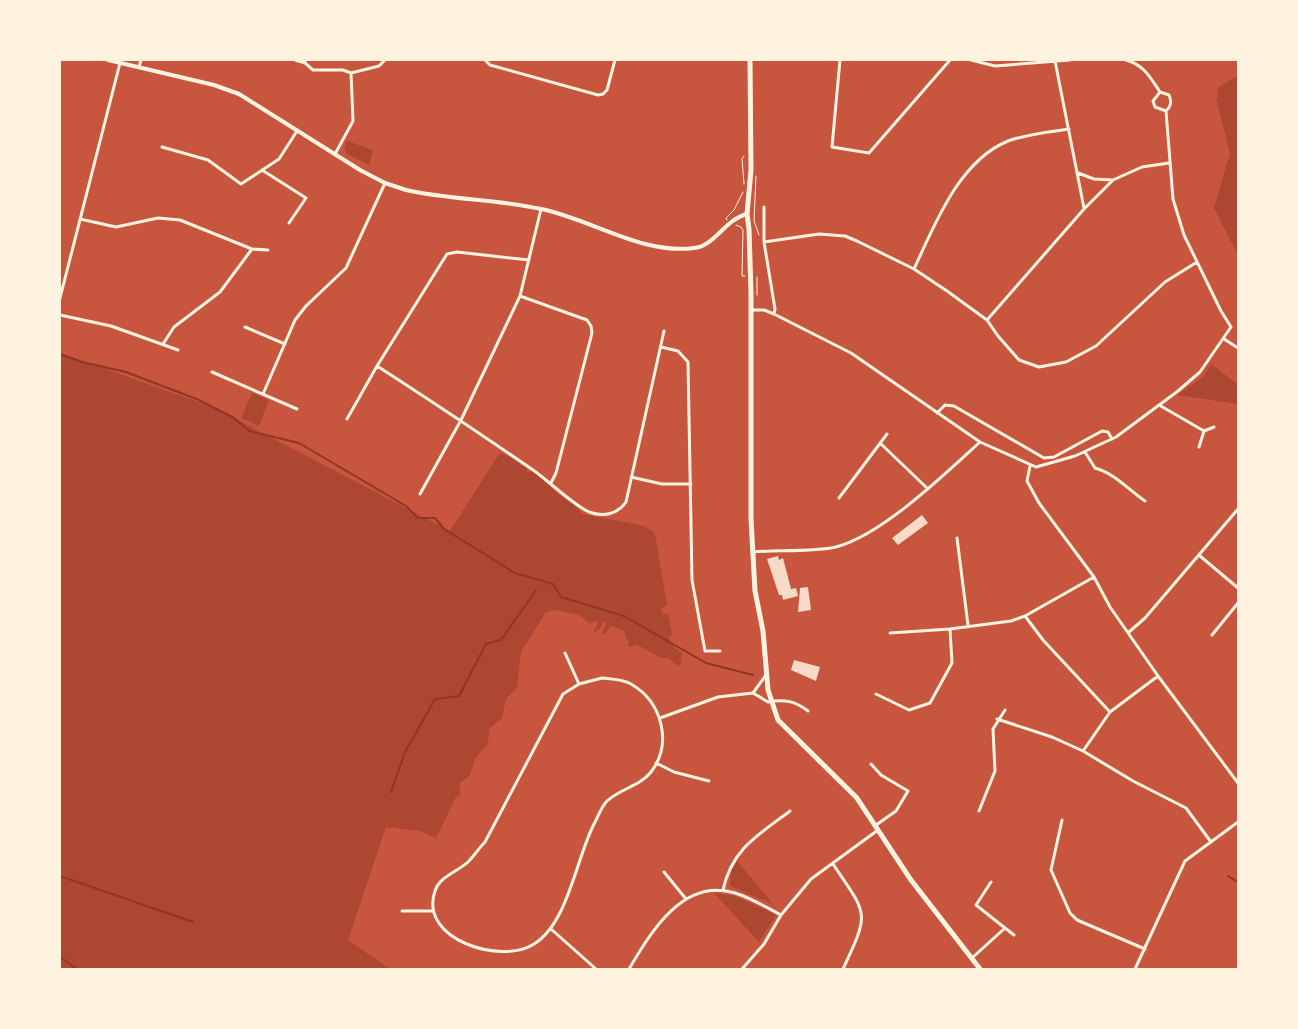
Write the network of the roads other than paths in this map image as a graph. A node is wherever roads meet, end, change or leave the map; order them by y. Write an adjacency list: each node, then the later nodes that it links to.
1 (108, 60): 15 (street)
2 (141, 60): 16 (street)
3 (295, 60): 14 (street)
4 (385, 60): 17 (street)
5 (484, 60): 6 (street)
6 (615, 60)
7 (750, 60): 32 (main road)
8 (840, 60): 9 (street)
9 (950, 60)
10 (972, 60): 13 (street)
11 (1070, 60): 13 (street)
12 (1126, 60): 18 (street)
13 (1055, 61): 20 (street)
14 (305, 62): 17 (street)
15 (120, 63): 16 (street); 33 (street)
16 (138, 68): 21 (street)
17 (351, 73): 23 (street)
18 (1160, 92): 19 (street); 19 (street)
19 (1166, 111): 24 (street)
20 (1069, 129): 26 (street); 40 (street)
21 (297, 131): 23 (street); 25 (street)
22 (162, 146): 25 (street)
23 (334, 154): 28 (street)
24 (1169, 163): 27 (street); 39 (street)
25 (262, 170): 34 (street)
26 (1078, 173): 27 (street); 31 (street)
27 (1113, 180): 31 (street)
28 (385, 183): 30 (street); 51 (street)
29 (764, 207): 35 (street)
30 (541, 208): 32 (street); 38 (street)
31 (1084, 209): 46 (street)
32 (747, 214): 43 (main road)
33 (80, 219): 36 (street); 42 (street)
34 (289, 223)
35 (764, 240): 40 (street); 44 (street)
36 (252, 250): 37 (street); 50 (street)
37 (268, 250)
38 (529, 260): 41 (street); 55 (street)
39 (1197, 262): 46 (street); 49 (street)
40 (914, 269): 46 (street)
41 (520, 296): 62 (street); 73 (street)
42 (60, 298)
43 (751, 310): 44 (street); 81 (main road)
44 (774, 314): 60 (street)
45 (60, 315): 50 (street)
46 (987, 320)
47 (245, 327): 51 (street)
48 (664, 331): 52 (street)
49 (1224, 339): 53 (street); 58 (street)
50 (163, 344): 54 (street)
51 (285, 344): 57 (street)
52 (661, 347): 72 (street); 74 (street)
53 (1238, 348)
54 (178, 350)
55 (377, 366): 61 (street); 62 (street)
56 (212, 372): 57 (street)
57 (263, 394): 59 (street)
58 (1159, 405): 64 (street); 66 (street)
59 (297, 409)
60 (937, 413): 66 (street); 67 (street)
61 (348, 419)
62 (461, 420): 73 (street); 76 (street)
63 (1214, 427): 64 (street)
64 (1204, 430): 69 (street)
65 (887, 434): 68 (street)
66 (1112, 439): 70 (street)
67 (980, 442): 71 (street); 75 (street)
68 (880, 444): 75 (street); 77 (street)
69 (1199, 447)
70 (1085, 452): 71 (street); 78 (street)
71 (1030, 466): 83 (street)
72 (631, 477): 73 (street); 74 (street)
73 (551, 483)
74 (691, 484): 92 (street)
75 (928, 489): 81 (street)
76 (420, 494)
77 (839, 498)
78 (1145, 500)
79 (1238, 509): 82 (street)
80 (957, 538): 87 (street)
81 (752, 552): 94 (main road)
82 (1200, 556): 84 (street); 89 (street)
83 (1094, 577): 86 (street); 89 (street)
84 (1238, 588)
85 (1238, 603): 91 (street)
86 (1025, 616): 87 (street); 102 (street)
87 (968, 626): 88 (street)
88 (950, 629): 90 (street); 98 (street)
89 (1129, 632): 95 (street)
90 (890, 633)
91 (1212, 635)
92 (720, 651)
93 (565, 653): 96 (street)
94 (766, 675): 97 (street); 99 (main road)
95 (1158, 676): 102 (street); 109 (street)
96 (578, 684): 103 (street); 122 (street)
97 (753, 693): 99 (street); 103 (street)
98 (876, 694)
99 (771, 701): 101 (street); 114 (main road)
100 (1005, 710): 104 (street)
101 (808, 712)
102 (1110, 712): 105 (street)
103 (660, 718): 106 (street)
104 (997, 719): 105 (street); 111 (street)
105 (1083, 751): 115 (street)
106 (656, 763): 108 (street); 125 (street)
107 (871, 764): 114 (street)
108 (709, 781)
109 (1238, 783)
110 (790, 811): 119 (street)
111 (979, 811)
112 (1062, 820): 127 (street)
113 (1238, 822): 115 (street)
114 (877, 828): 116 (street); 128 (main road)
115 (1211, 842): 127 (street)
116 (833, 864): 123 (street); 132 (street)
117 (664, 872): 120 (street)
118 (991, 882): 124 (street)
119 (723, 890): 120 (street); 123 (street)
120 (686, 899): 130 (street)
121 (402, 911): 122 (street)
122 (433, 911): 125 (street)
123 (780, 914): 131 (street)
124 (1005, 928): 126 (street); 128 (street)
125 (551, 929): 129 (street)
126 (1014, 935)
127 (1145, 949): 134 (street)
128 (971, 958): 133 (main road)
129 (596, 969)
130 (628, 969)
131 (742, 969)
132 (844, 969)
133 (980, 969)
134 (1135, 969)

